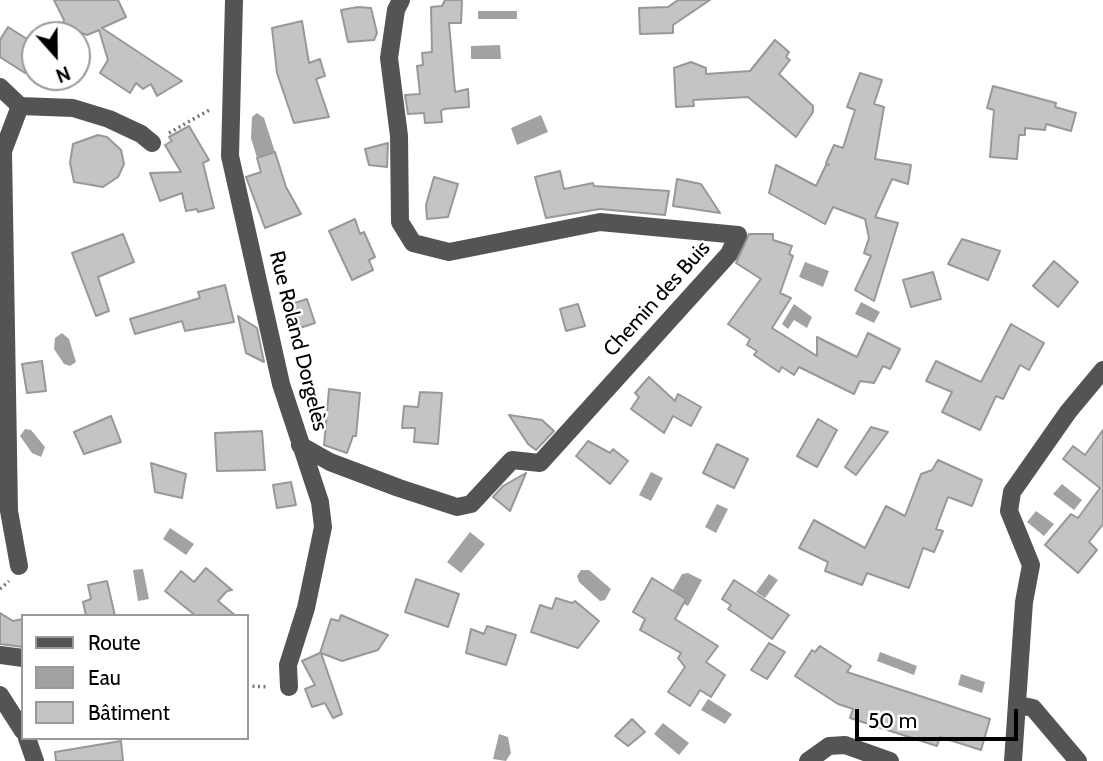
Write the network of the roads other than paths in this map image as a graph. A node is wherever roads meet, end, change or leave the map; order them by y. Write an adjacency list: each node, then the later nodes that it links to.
1 (234, 0): 9 (street, Rue Roland Dorgelès)
2 (401, 0): 9 (street, Chemin des Buis)
3 (0, 87): 4 (street)
4 (20, 106): 5 (street); 6 (street)
5 (152, 143)
6 (2, 151): 7 (street)
7 (2, 264): 10 (street)
8 (1103, 370): 15 (street)
9 (300, 445): 13 (street, Rue Roland Dorgelès)
10 (19, 566)
11 (0, 654): 12 (street)
12 (21, 658)
13 (289, 688)
14 (0, 695): 16 (street)
15 (1018, 705): 21 (street); 22 (street)
16 (21, 728)
17 (28, 740): 18 (street)
18 (35, 761)
19 (808, 761): 20 (street)
20 (890, 761)
21 (1013, 761)
22 (1077, 761)

